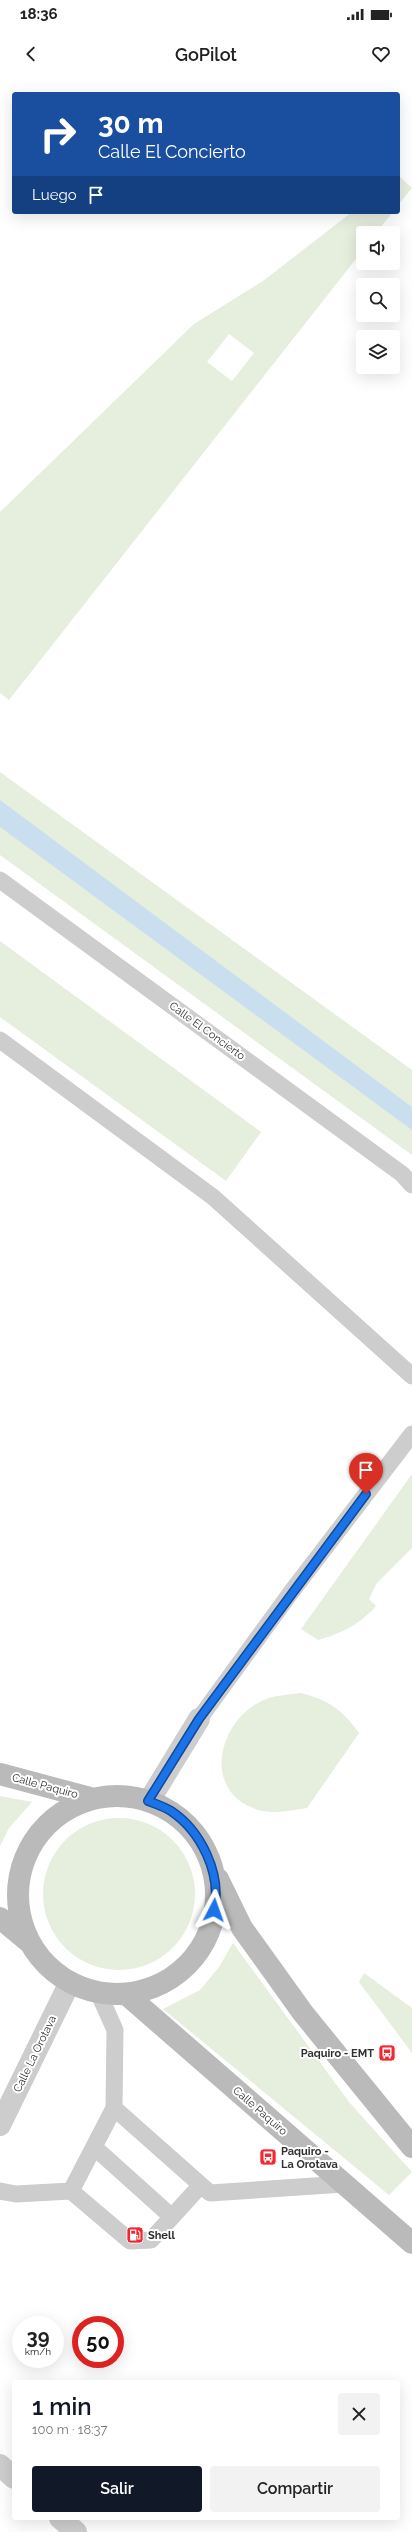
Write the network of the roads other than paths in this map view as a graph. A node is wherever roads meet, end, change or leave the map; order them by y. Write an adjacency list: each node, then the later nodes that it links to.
1 (0, 880): 3 (lane, Calle El Concierto)
2 (0, 1040): 4 (lane)
3 (412, 1185)
4 (412, 1376)
5 (412, 1434): 6 (lane)
6 (199, 1719): 9 (street)
7 (0, 1774): 8 (main road, Calle Paquiro)
8 (90, 1798): 9 (main road); 12 (main road)
9 (148, 1801): 10 (main road)
10 (212, 1867): 15 (main road); 19 (main road)
11 (0, 1918): 12 (main road)
12 (30, 1942): 13 (main road)
13 (70, 1982): 14 (main road); 17 (street, Calle La Orotava)
14 (98, 1992): 15 (main road); 16 (lane)
15 (126, 1994): 20 (main road, Calle Paquiro)
16 (114, 2108): 18 (lane); 21 (lane)
17 (0, 2126)
18 (94, 2147): 23 (lane); 24 (lane)
19 (412, 2147)
20 (344, 2184): 21 (lane); 25 (main road, Calle Paquiro)
21 (201, 2185): 24 (lane)
22 (0, 2191): 23 (lane)
23 (71, 2191): 24 (lane)
24 (172, 2217)
25 (412, 2243)
26 (0, 2465): 27 (street)
27 (12, 2476)
28 (62, 2520): 29 (street)
29 (76, 2532)

